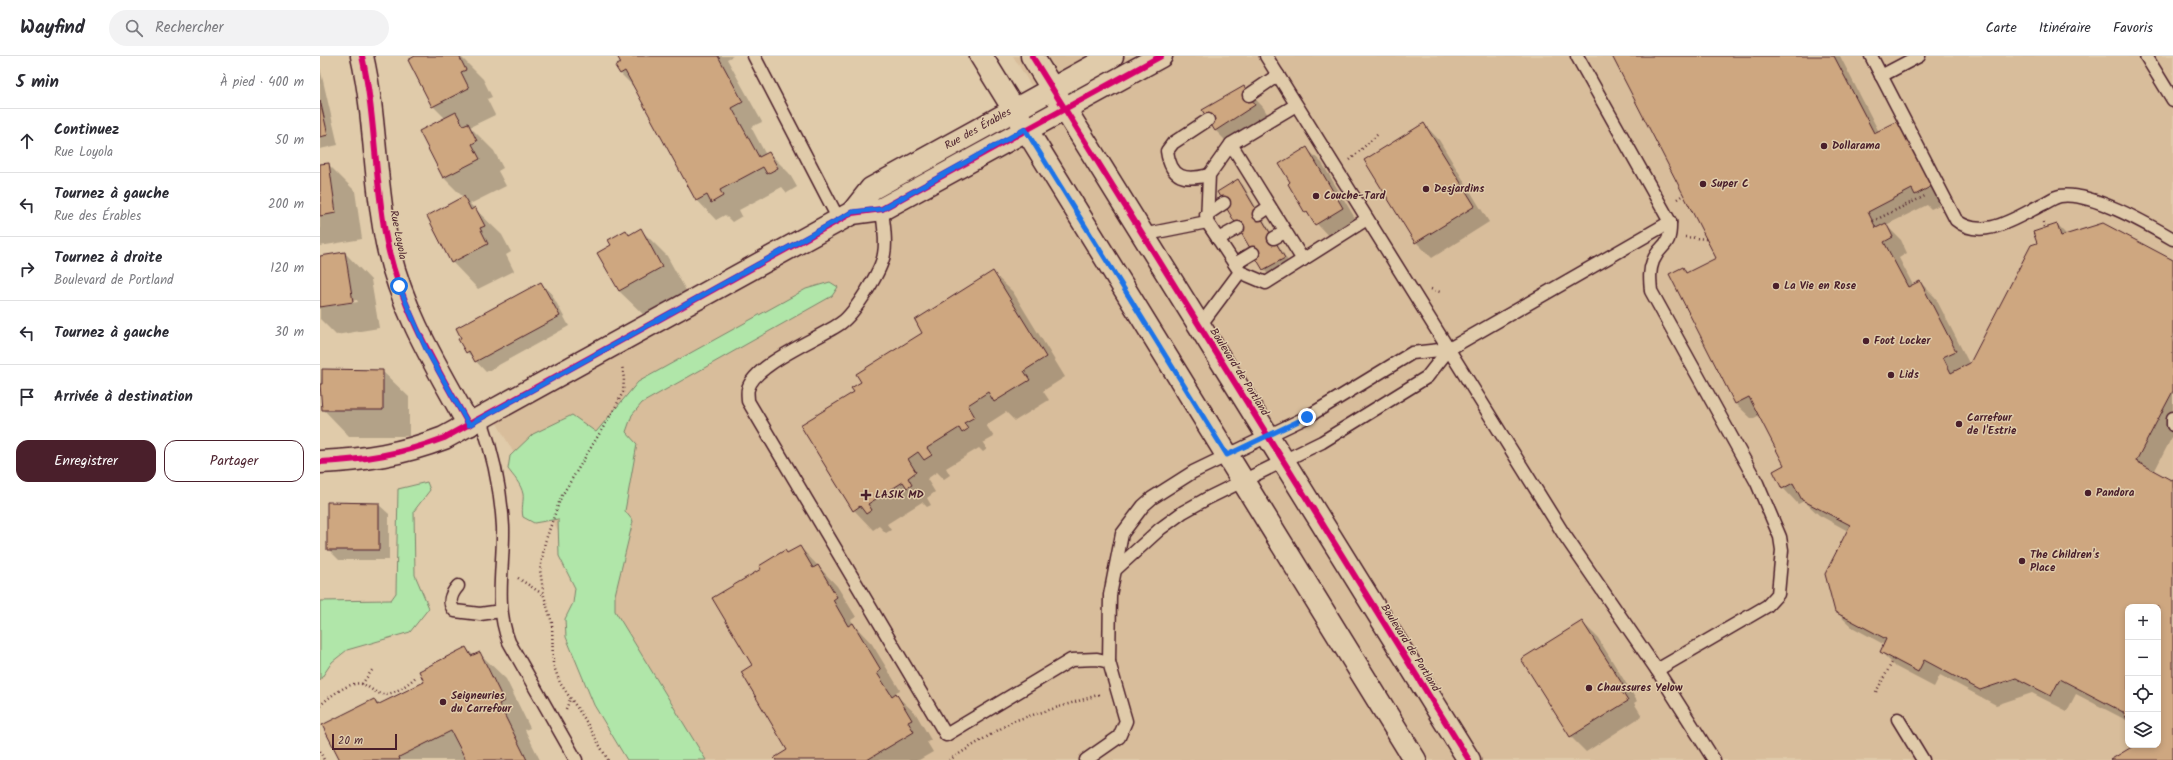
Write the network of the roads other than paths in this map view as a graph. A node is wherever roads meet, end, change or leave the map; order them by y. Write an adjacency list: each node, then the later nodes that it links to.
1 (362, 56): 42 (main road, Rue Loyola)
2 (754, 56): 26 (lane)
3 (980, 56): 18 (main road)
4 (1032, 56): 14 (main road, Boulevard de Portland)
5 (1112, 56): 14 (main road, Rue des Érables)
6 (1161, 56): 19 (main road, Rue des Érables)
7 (1266, 56): 12 (lane)
8 (1577, 56): 29 (lane)
9 (1871, 56): 13 (lane)
10 (1919, 56): 13 (lane)
11 (2146, 56): 16 (lane)
12 (1278, 75): 15 (lane); 17 (lane)
13 (1881, 76): 35 (lane)
14 (1052, 89): 18 (main road, Rue des Érables); 19 (main road, Boulevard de Portland)
15 (1249, 95)
16 (2173, 100)
17 (1296, 105): 22 (lane); 28 (lane)
18 (1014, 109): 21 (main road); 26 (main road, Rue des Érables)
19 (1064, 109): 21 (main road, Rue des Érables); 32 (main road, Boulevard de Portland)
20 (1208, 120): 23 (lane)
21 (1025, 129): 25 (main road, Rue des Érables); 45 (main road)
22 (1231, 144): 23 (lane); 31 (lane)
23 (1209, 175): 27 (lane)
24 (1224, 203): 27 (lane)
25 (882, 209): 26 (main road, Rue des Érables); 52 (lane)
26 (846, 216): 42 (main road, Rue des Érables)
27 (1207, 218): 32 (lane); 34 (lane)
28 (1367, 219): 37 (lane); 40 (lane)
29 (1670, 222): 40 (lane); 53 (lane)
30 (1238, 228): 34 (lane)
31 (1285, 232): 33 (lane); 37 (lane)
32 (1142, 234): 39 (main road, Boulevard de Portland)
33 (1274, 238)
34 (1218, 239): 38 (lane)
35 (2173, 239)
36 (1253, 253): 38 (lane)
37 (1302, 260): 38 (lane)
38 (1237, 268): 39 (lane)
39 (1199, 326): 44 (main road, Boulevard de Portland)
40 (1449, 349): 44 (lane); 47 (lane); 53 (lane)
41 (2173, 418): 43 (lane)
42 (475, 422): 46 (main road, Rue des Érables); 51 (lane)
43 (2173, 425)
44 (1267, 436): 45 (lane); 47 (main road, Boulevard de Portland)
45 (1227, 455): 48 (main road); 49 (lane)
46 (320, 462)
47 (1283, 462): 48 (lane); 58 (main road, Boulevard de Portland)
48 (1243, 481): 49 (lane); 57 (main road)
49 (1115, 570): 52 (lane)
50 (458, 586): 51 (lane)
51 (501, 611): 55 (lane)
52 (1109, 662): 56 (lane)
53 (1657, 670): 59 (lane)
54 (1898, 719): 60 (lane)
55 (576, 760)
56 (1086, 760)
57 (1415, 760)
58 (1469, 760)
59 (1714, 760)
60 (1923, 760)

